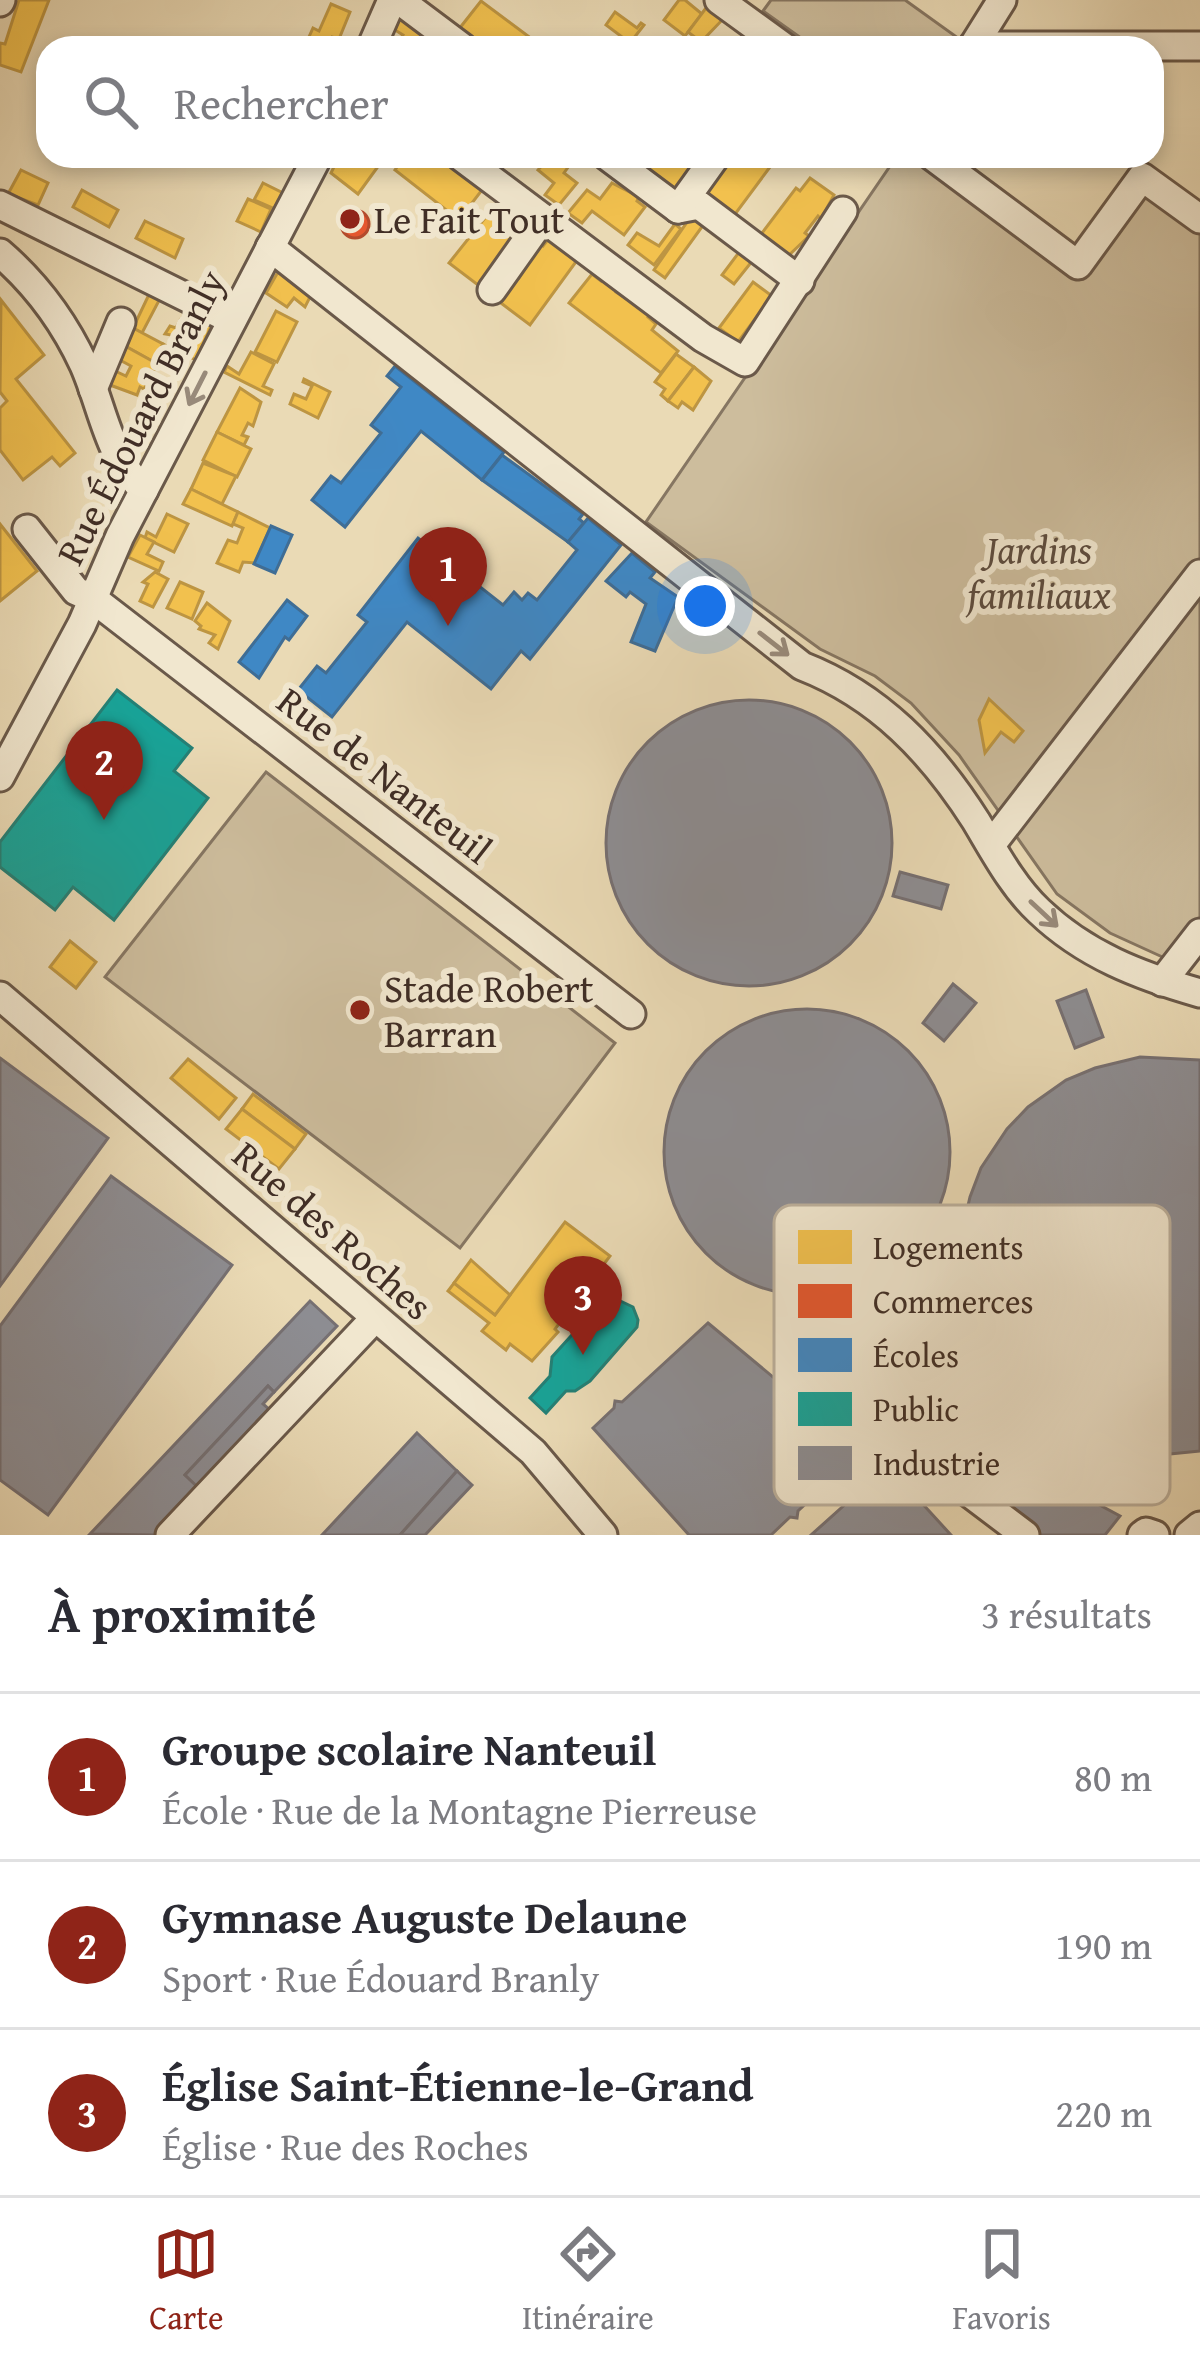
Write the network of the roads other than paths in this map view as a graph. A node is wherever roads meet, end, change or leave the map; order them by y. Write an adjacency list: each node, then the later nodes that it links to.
1 (396, 0): 4 (street); 5 (street)
2 (719, 0): 6 (street)
3 (1002, 0): 7 (street)
4 (377, 36)
5 (446, 36)
6 (768, 36)
7 (979, 36)
8 (1164, 46): 9 (street)
9 (1200, 46)
10 (312, 168): 20 (street, Rue Édouard Branly)
11 (476, 168): 18 (street)
12 (623, 168): 16 (street)
13 (707, 168): 16 (street)
14 (948, 168): 19 (street)
15 (0, 205): 24 (street)
16 (678, 209): 22 (street)
17 (843, 211): 22 (street)
18 (543, 218): 22 (street); 23 (street)
19 (1200, 219)
20 (270, 247): 24 (street, Rue Édouard Branly); 32 (street, one-way to 32)
21 (0, 253): 26 (street)
22 (800, 280)
23 (492, 290)
24 (232, 320): 27 (street, Rue Édouard Branly, one-way to 27)
25 (121, 322): 26 (street)
26 (93, 389): 27 (street)
27 (144, 490): 30 (street, Rue Édouard Branly)
28 (27, 529): 30 (street, Rue de Nanteuil)
29 (1200, 574): 32 (street)
30 (92, 598): 31 (street, Rue Édouard Branly); 37 (street, Rue de Nanteuil)
31 (0, 777)
32 (991, 845): 34 (street, one-way to 34)
33 (1200, 932): 34 (street)
34 (1162, 982): 35 (street)
35 (1200, 993)
36 (0, 996): 38 (street, Rue des Roches)
37 (631, 1014)
38 (381, 1323): 39 (street); 42 (street); 43 (street, Rue des Roches)
39 (237, 1487)
40 (985, 1505): 44 (street)
41 (1200, 1526): 47 (street)
42 (170, 1535)
43 (603, 1535)
44 (1025, 1535)
45 (1142, 1535): 46 (street)
46 (1155, 1535)
47 (1189, 1535)

